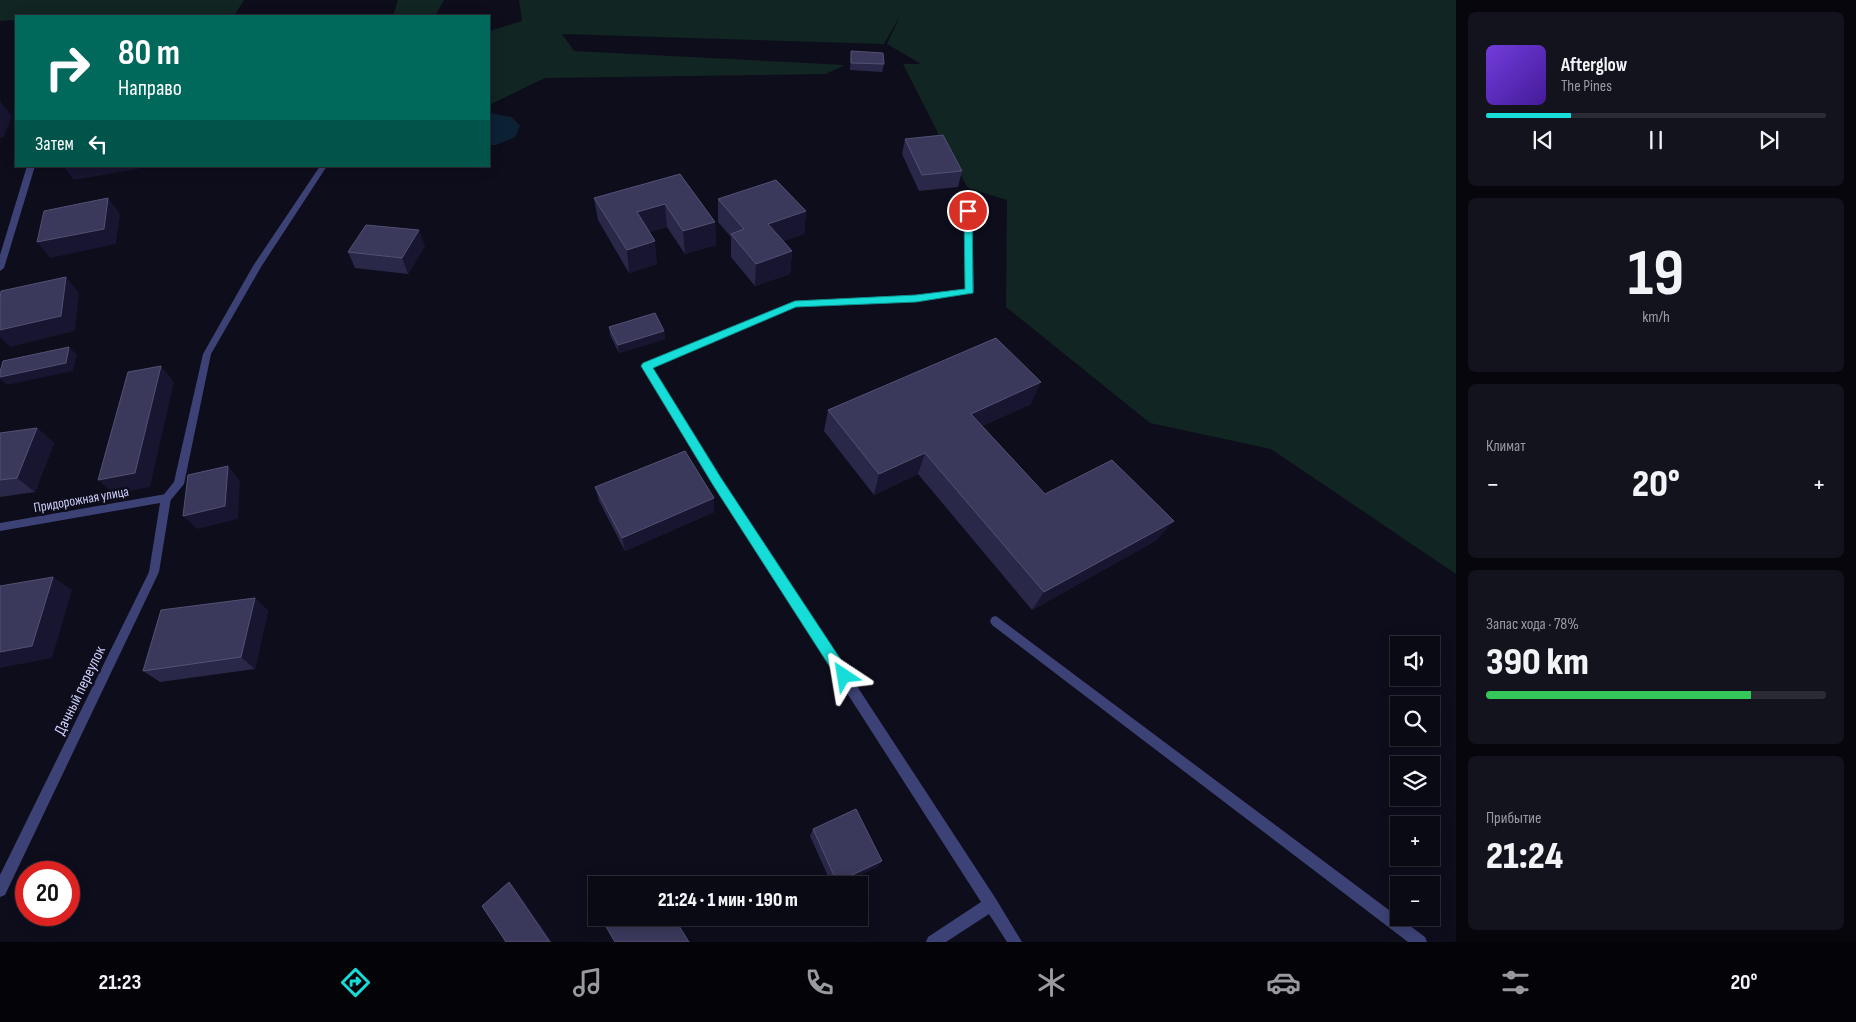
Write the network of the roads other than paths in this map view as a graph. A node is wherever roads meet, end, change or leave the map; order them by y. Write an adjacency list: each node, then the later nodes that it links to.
1 (31, 167): 4 (street)
2 (323, 167): 5 (street)
3 (968, 211): 9 (street)
4 (0, 268)
5 (166, 498): 6 (street, Придорожная улица); 8 (street, Дачный переулок)
6 (0, 527)
7 (996, 621): 12 (street)
8 (0, 890)
9 (991, 904): 10 (street); 11 (street)
10 (933, 942)
11 (1015, 942)
12 (1420, 942)

